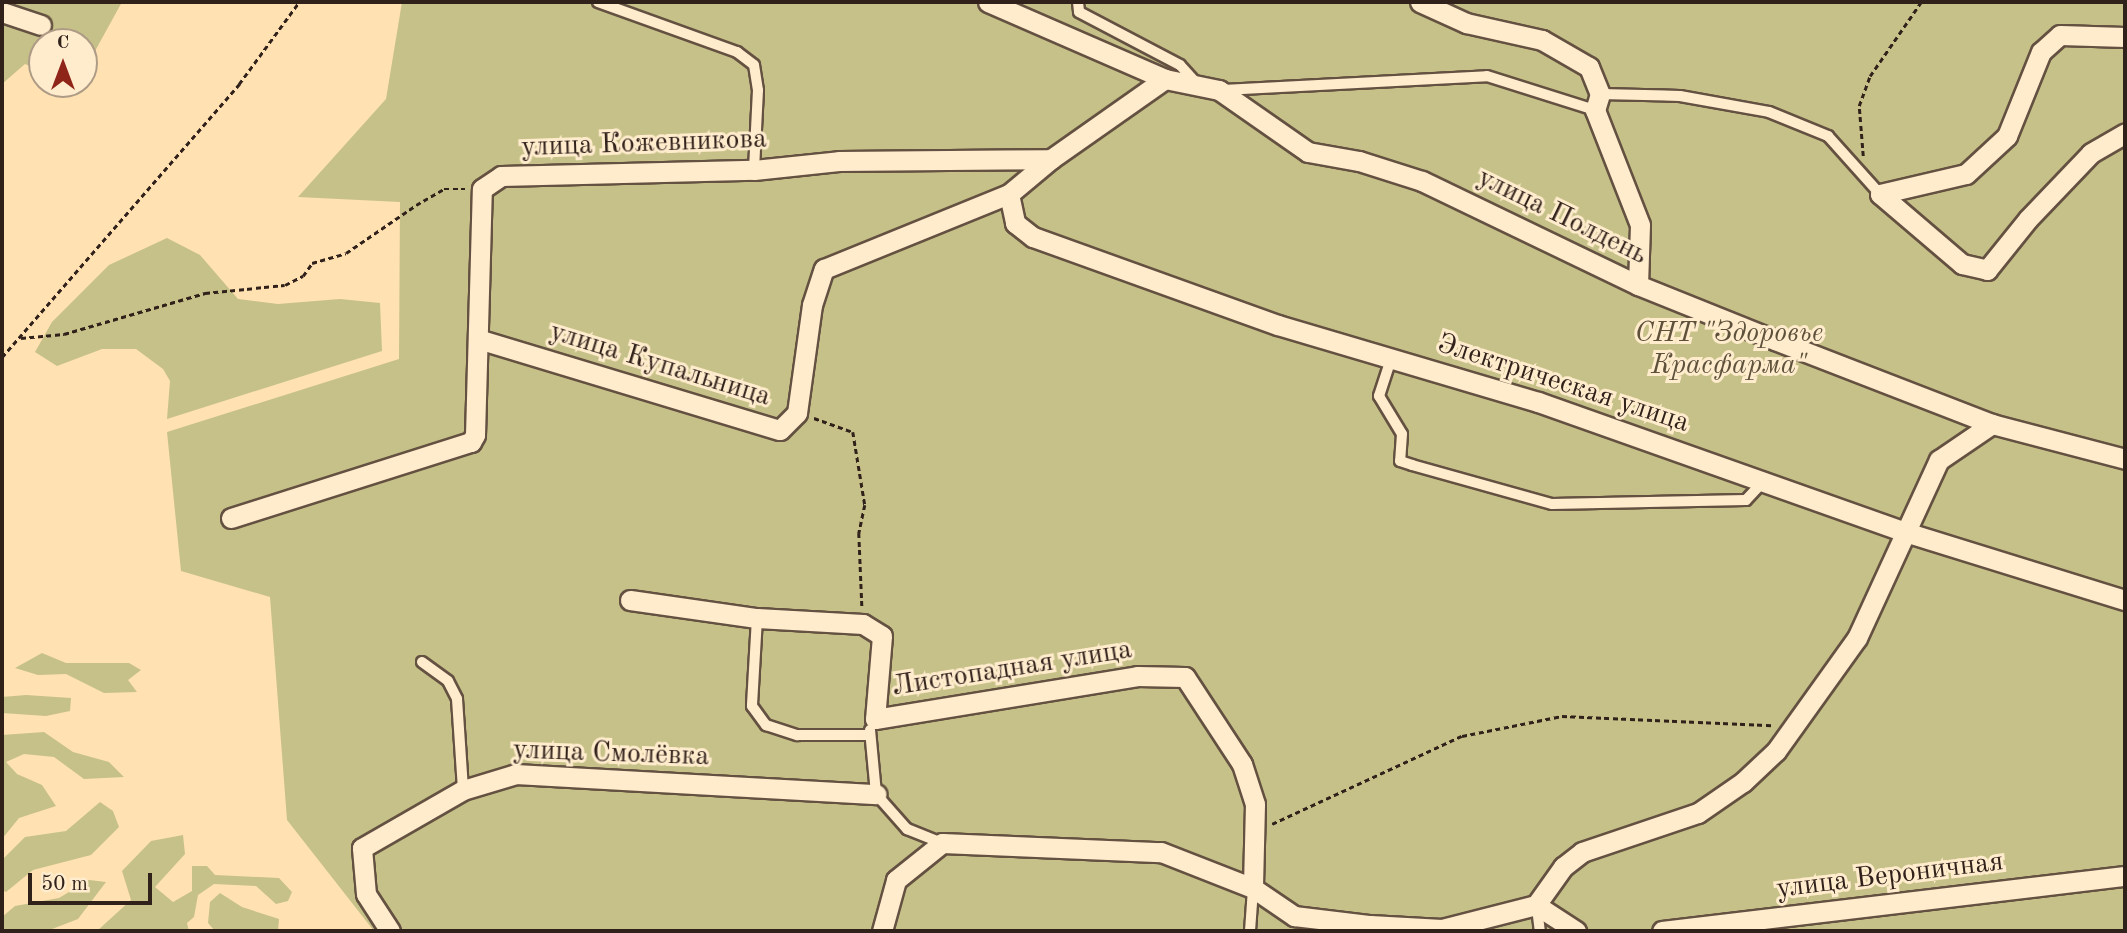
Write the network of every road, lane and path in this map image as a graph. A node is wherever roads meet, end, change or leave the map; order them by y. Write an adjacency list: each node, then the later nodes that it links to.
1 (299, 2): 22 (path)
2 (598, 2): 17 (lane)
3 (988, 2): 10 (street)
4 (1078, 2): 11 (lane)
5 (1420, 2): 13 (street)
6 (1921, 2): 16 (path)
7 (2, 12): 8 (street)
8 (41, 25)
9 (2125, 37): 20 (street)
10 (1165, 79): 11 (lane); 15 (street)
11 (1199, 86): 12 (street, улица Полдень)
12 (1219, 90): 13 (lane); 21 (street, улица Полдень)
13 (1598, 102): 20 (lane); 21 (street)
14 (2125, 133): 20 (street)
15 (1051, 159): 17 (street, улица Кожевникова); 19 (street, улица Купальница)
16 (1864, 166)
17 (754, 170): 18 (street, улица Кожевникова)
18 (482, 189): 22 (path); 23 (street)
19 (1009, 194): 25 (street, Электрическая улица); 26 (street, улица Купальница)
20 (1880, 194)
21 (1638, 285): 27 (street, улица Полдень)
22 (21, 338): 24 (path)
23 (478, 339): 26 (street, улица Купальница); 30 (street)
24 (2, 357)
25 (1391, 359): 29 (street, Электрическая улица); 29 (lane)
26 (797, 413): 35 (path)
27 (1992, 424): 28 (street, улица Полдень); 31 (street)
28 (2125, 459)
29 (1764, 481): 31 (street, Электрическая улица)
30 (231, 518)
31 (1905, 532): 33 (street, Электрическая улица); 37 (street)
32 (630, 600): 34 (street)
33 (2125, 600)
34 (757, 618): 35 (street); 38 (lane)
35 (863, 624): 38 (street, Листопадная улица)
36 (422, 662): 39 (lane)
37 (1793, 726): 41 (path); 45 (street)
38 (871, 727): 40 (lane); 41 (street, Листопадная улица)
39 (463, 790): 40 (street, улица Смолёвка); 46 (street, улица Смолёвка)
40 (876, 794): 42 (lane)
41 (1257, 834): 44 (street, Листопадная улица)
42 (942, 843): 44 (street); 47 (street)
43 (2125, 876): 51 (street, улица Вероничная)
44 (1253, 888): 45 (street); 48 (lane)
45 (1536, 905): 49 (lane); 50 (street)
46 (390, 931)
47 (881, 931)
48 (1250, 931)
49 (1540, 931)
50 (1576, 931)
51 (1662, 931)

